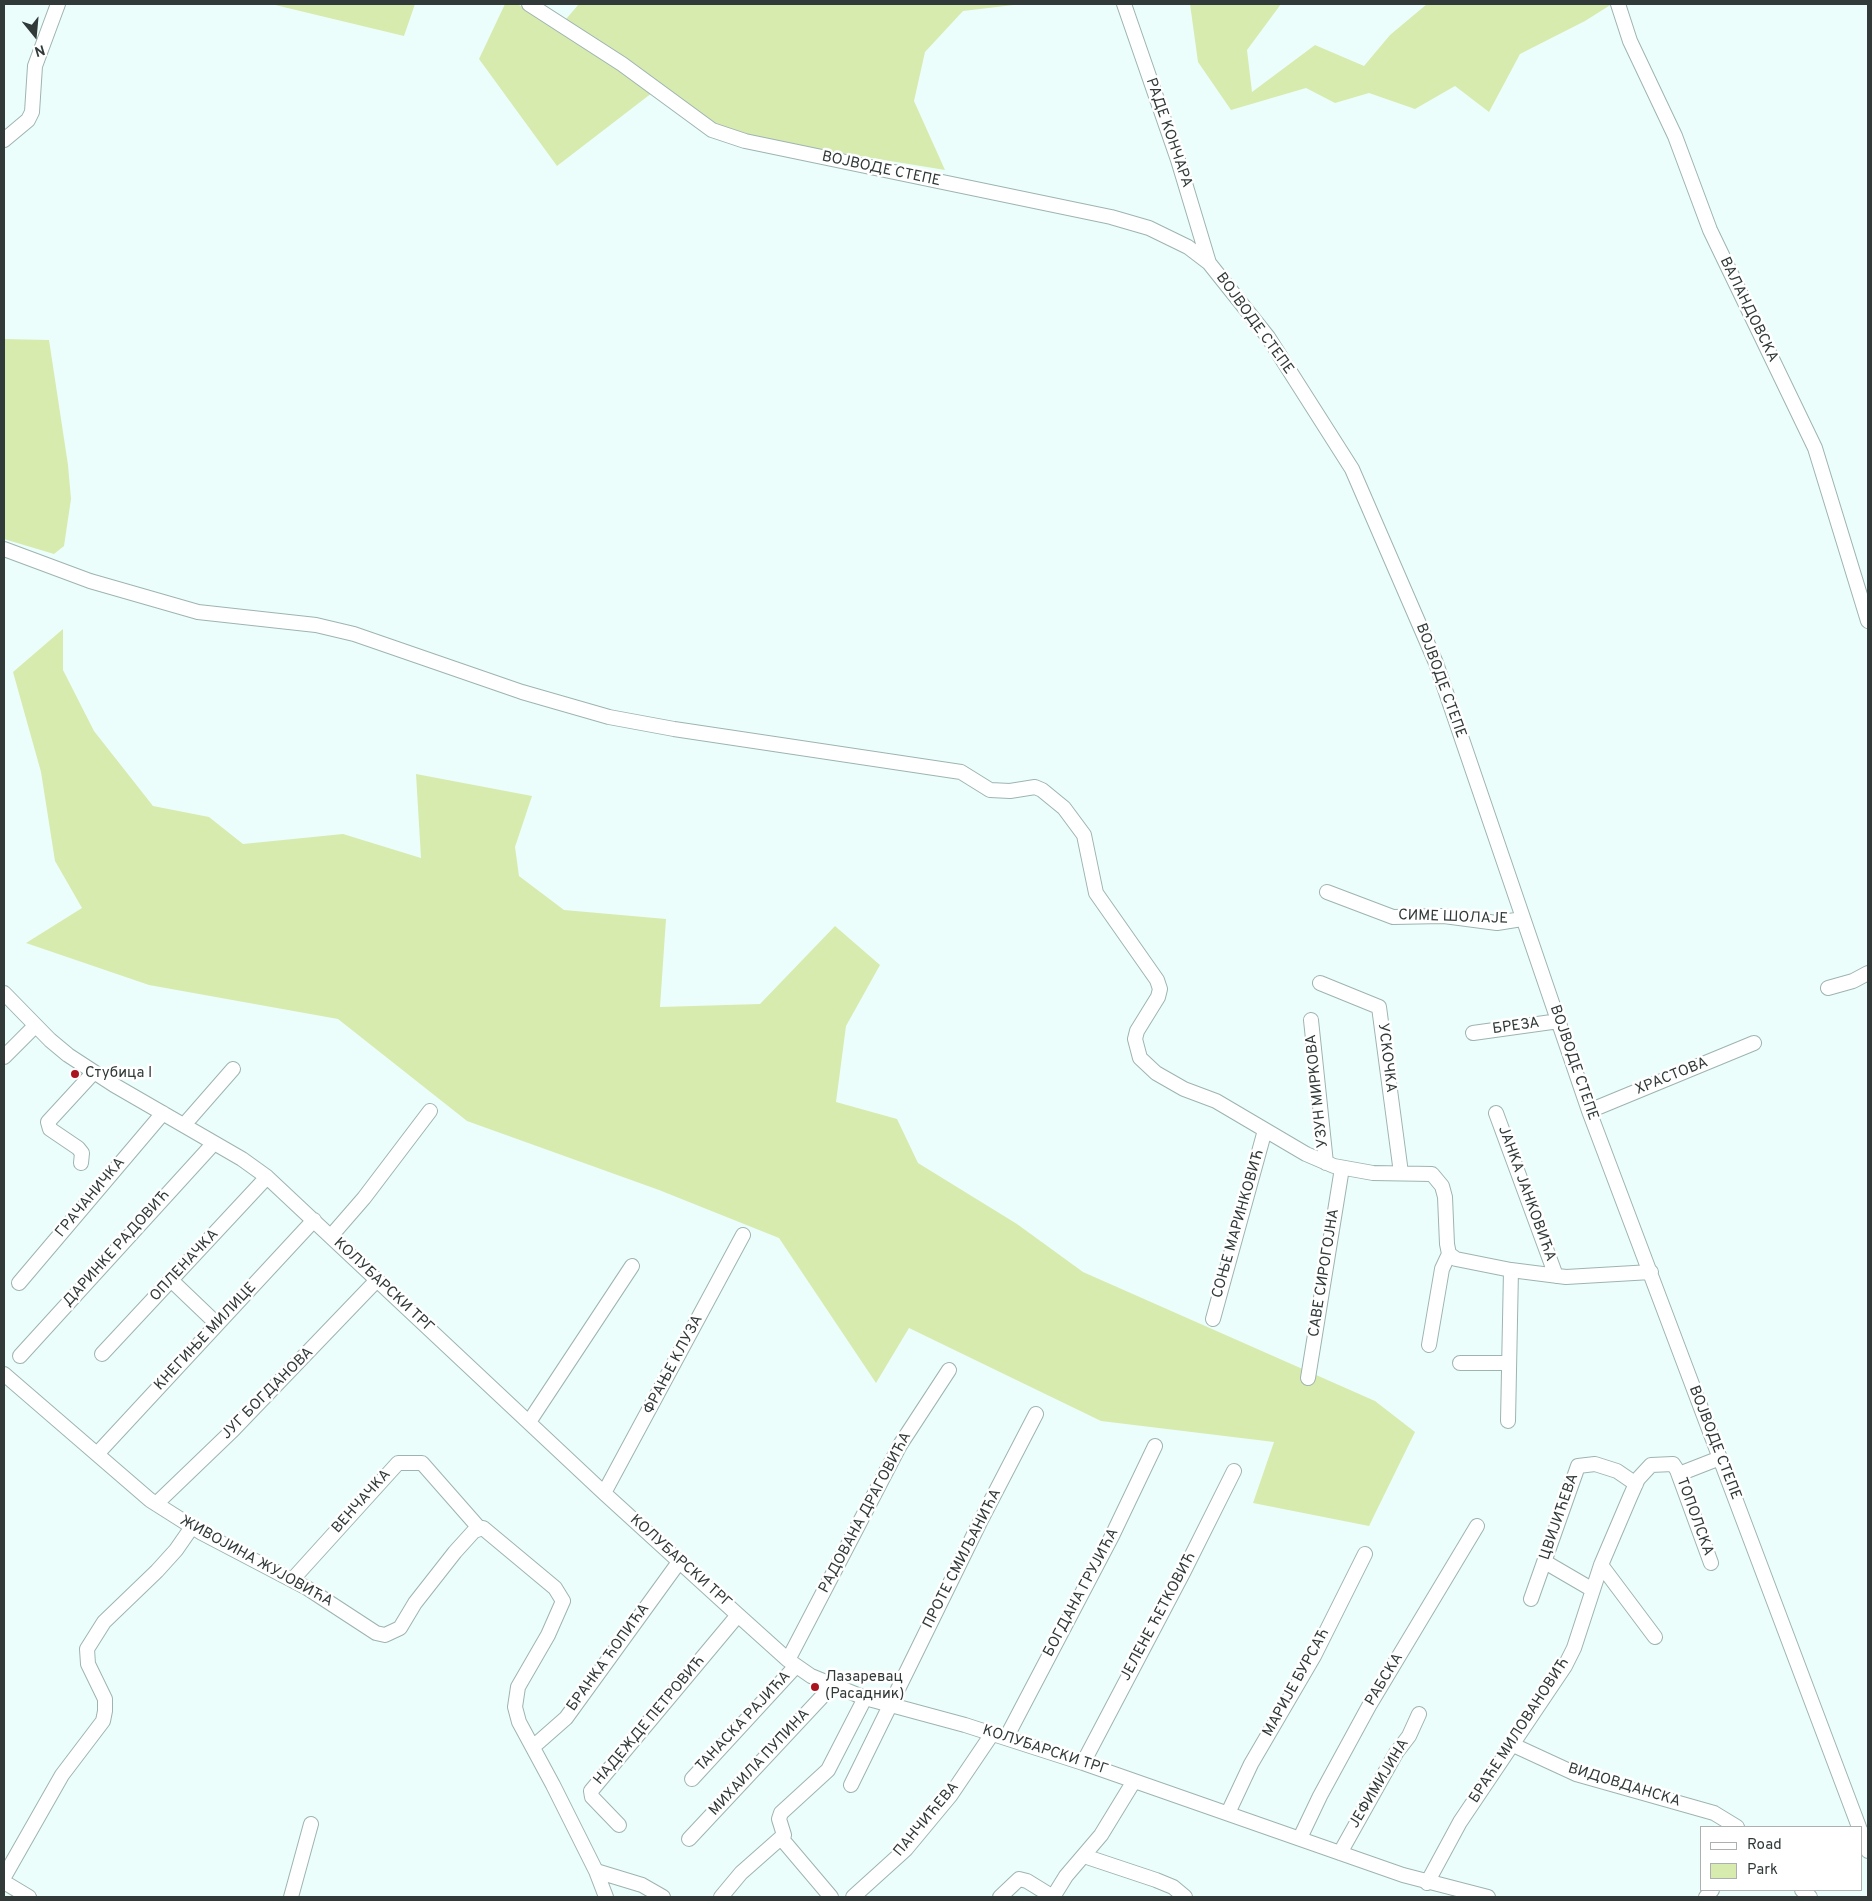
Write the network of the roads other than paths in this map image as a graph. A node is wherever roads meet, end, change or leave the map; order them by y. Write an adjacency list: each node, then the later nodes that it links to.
1 (58, 4): 5 (street)
2 (530, 4): 6 (street, ВОЈВОДЕ СТЕПЕ)
3 (1124, 4): 6 (street, РАДЕ КОНЧАРА)
4 (1618, 4): 8 (street, ВАЛАНДОВСКА)
5 (4, 140)
6 (1209, 263): 10 (street, ВОЈВОДЕ СТЕПЕ)
7 (4, 549): 28 (street)
8 (1868, 621)
9 (1327, 892): 10 (street, СИМЕ ШОЛАЈЕ)
10 (1522, 920): 16 (street, ВОЈВОДЕ СТЕПЕ)
11 (1868, 973): 13 (street)
12 (1320, 983): 33 (street, УСКОЧКА)
13 (1828, 988)
14 (4, 993): 17 (street, КОЛУБАРСКИ ТРГ)
15 (1310, 1020): 30 (street, УЗУН МИРКОВА)
16 (1559, 1021): 18 (street, БРЕЗА); 24 (street, ВОЈВОДЕ СТЕПЕ)
17 (35, 1026): 20 (street); 22 (street, КОЛУБАРСКИ ТРГ)
18 (1473, 1033)
19 (1754, 1043): 24 (street, ХРАСТОВА)
20 (4, 1057)
21 (233, 1069): 27 (street)
22 (94, 1072): 25 (street, КОЛУБАРСКИ ТРГ); 31 (street)
23 (430, 1111): 37 (street)
24 (1589, 1111): 41 (street, ВОЈВОДЕ СТЕПЕ)
25 (163, 1113): 27 (street, КОЛУБАРСКИ ТРГ); 45 (street, ГРАЧАНИЧКА)
26 (1496, 1113): 42 (street, ЈАНКА ЈАНКОВИЋА)
27 (184, 1126): 29 (street, КОЛУБАРСКИ ТРГ)
28 (1265, 1130): 30 (street); 46 (street, СОЊЕ МАРИНКОВИЋ)
29 (214, 1143): 34 (street, КОЛУБАРСКИ ТРГ); 50 (street, ДАРИНКЕ РАДОВИЋ)
30 (1326, 1162): 32 (street)
31 (80, 1164)
32 (1342, 1168): 33 (street); 55 (street, САВЕ СИРОГОЈНА)
33 (1400, 1173): 38 (street)
34 (267, 1178): 35 (street, КОЛУБАРСКИ ТРГ); 44 (street, ОПЛЕНАЧКА)
35 (314, 1220): 37 (street, КОЛУБАРСКИ ТРГ); 47 (street, КНЕГИЊЕ МИЛИЦЕ)
36 (743, 1235): 65 (street, ФРАЊЕ КЛУЗА)
37 (331, 1236): 43 (street, КОЛУБАРСКИ ТРГ)
38 (1449, 1254): 40 (street); 48 (street)
39 (632, 1266): 58 (street)
40 (1511, 1270): 42 (street); 52 (street)
41 (1651, 1272): 42 (street); 61 (street, ВОЈВОДЕ СТЕПЕ)
42 (1556, 1276)
43 (377, 1280): 58 (street, КОЛУБАРСКИ ТРГ); 66 (street, ЈУГ БОГДАНОВА)
44 (172, 1281): 47 (street); 49 (street, ОПЛЕНАЧКА)
45 (19, 1283)
46 (1213, 1319)
47 (217, 1324): 60 (street, КНЕГИЊЕ МИЛИЦЕ)
48 (1429, 1345)
49 (102, 1354)
50 (20, 1356)
51 (1460, 1363): 52 (street)
52 (1509, 1363): 57 (street)
53 (949, 1370): 80 (street, РАДОВАНА ДРАГОВИЋА)
54 (4, 1374): 60 (street, ЖИВОЈИНА ЖУЈОВИЋА)
55 (1308, 1378)
56 (1036, 1414): 83 (street, ПРОТЕ СМИЉАНИЋА)
57 (1508, 1421)
58 (529, 1422): 65 (street, КОЛУБАРСКИ ТРГ)
59 (1155, 1446): 86 (street, БОГДАНА ГРУЈИЋА)
60 (97, 1454): 66 (street, ЖИВОЈИНА ЖУЈОВИЋА)
61 (1720, 1458): 63 (street); 97 (street, ВОЈВОДЕ СТЕПЕ)
62 (1234, 1471): 89 (street, ЈЕЛЕНЕ ЋЕТКОВИЋ)
63 (1678, 1472): 64 (street, БРАЋЕ МИЛОВАНОВИЋ); 73 (street, ТОПОЛСКА)
64 (1636, 1484): 72 (street, ЦВИЈИЋЕВА); 74 (street, БРАЋЕ МИЛОВАНОВИЋ)
65 (604, 1493): 71 (street, КОЛУБАРСКИ ТРГ)
66 (156, 1504): 68 (street, ЖИВОЈИНА ЖУЈОВИЋА)
67 (1477, 1526): 100 (street, РАБСКА)
68 (192, 1527): 75 (street, ЖИВОЈИНА ЖУЈОВИЋА); 106 (street)
69 (480, 1529): 75 (street, ЖИВОЈИНА ЖУЈОВИЋА); 75 (street, ВЕНЧАЧКА); 88 (street)
70 (1365, 1554): 93 (street, МАРИЈЕ БУРСАЋ)
71 (679, 1562): 78 (street, КОЛУБАРСКИ ТРГ); 88 (street, БРАНКА ЋОПИЋА)
72 (1545, 1562): 76 (street); 77 (street, ЦВИЈИЋЕВА)
73 (1711, 1564)
74 (1601, 1565): 76 (street, БРАЋЕ МИЛОВАНОВИЋ); 79 (street)
75 (292, 1580)
76 (1593, 1590): 87 (street, БРАЋЕ МИЛОВАНОВИЋ)
77 (1531, 1599)
78 (738, 1615): 80 (street, КОЛУБАРСКИ ТРГ); 95 (street, НАДЕЖДЕ ПЕТРОВИЋ)
79 (1655, 1637)
80 (792, 1663): 81 (street, КОЛУБАРСКИ ТРГ); 90 (street, ТАНАСКА РАЈИЋА)
81 (832, 1686): 82 (street, КОЛУБАРСКИ ТРГ); 101 (street, МИХАИЛА ПУПИНА)
82 (865, 1698): 83 (street, КОЛУБАРСКИ ТРГ); 99 (street)
83 (891, 1705): 85 (street, КОЛУБАРСКИ ТРГ); 92 (street, ПРОТЕ СМИЉАНИЋА)
84 (1420, 1714): 103 (street, ЈЕФИМИЈИНА)
85 (992, 1734): 86 (street, КОЛУБАРСКИ ТРГ); 115 (street, ПАНЧИЋЕВА)
86 (1006, 1738): 89 (street, КОЛУБАРСКИ ТРГ)
87 (1511, 1744): 96 (street, ВИДОВДАНСКА); 108 (street, БРАЋЕ МИЛОВАНОВИЋ)
88 (533, 1747): 105 (street)
89 (1083, 1762): 91 (street, КОЛУБАРСКИ ТРГ)
90 (692, 1779)
91 (1134, 1780): 93 (street, КОЛУБАРСКИ ТРГ); 104 (street)
92 (851, 1785)
93 (1228, 1813): 100 (street, КОЛУБАРСКИ ТРГ)
94 (311, 1824): 110 (street)
95 (619, 1824)
96 (1735, 1826)
97 (1859, 1826)
98 (1862, 1835): 102 (street)
99 (781, 1838): 113 (street); 114 (street)
100 (1300, 1838): 103 (street, КОЛУБАРСКИ ТРГ)
101 (689, 1839)
102 (1868, 1851)
103 (1340, 1853): 108 (street, КОЛУБАРСКИ ТРГ)
104 (1084, 1856): 117 (street); 118 (street)
105 (596, 1872): 111 (street); 112 (street)
106 (4, 1876)
107 (4, 1882): 109 (street)
108 (1427, 1883): 119 (street, КОЛУБАРСКИ ТРГ)
109 (29, 1897)
110 (291, 1897)
111 (606, 1897)
112 (663, 1897)
113 (721, 1897)
114 (831, 1897)
115 (853, 1897)
116 (1000, 1897): 117 (street)
117 (1053, 1897)
118 (1185, 1897)
119 (1488, 1897)

